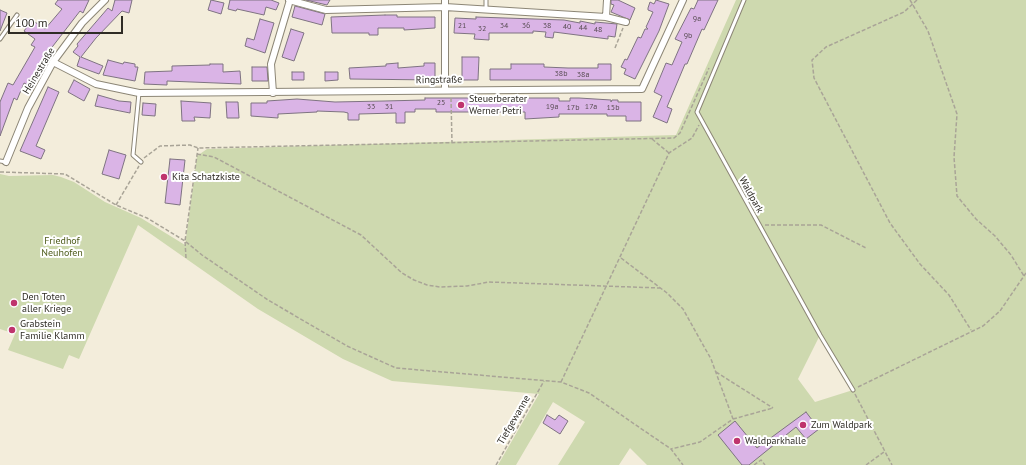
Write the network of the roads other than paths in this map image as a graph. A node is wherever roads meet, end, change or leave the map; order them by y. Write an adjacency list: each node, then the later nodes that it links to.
1 (105, 0): 13 (street, Heinestraße)
2 (289, 0): 7 (street); 15 (street)
3 (486, 0): 8 (lane)
4 (607, 0): 10 (street)
5 (683, 0): 14 (street, Ringstraße)
6 (744, 0): 19 (lane, Waldpark)
7 (445, 3): 8 (street); 14 (street)
8 (486, 9): 10 (street)
9 (17, 15): 12 (lane)
10 (606, 16): 11 (street)
11 (626, 22)
12 (0, 39)
13 (53, 62): 16 (street, Ringstraße); 17 (street, Heinestraße)
14 (448, 90): 15 (street, Ringstraße)
15 (273, 93): 16 (street, Ringstraße)
16 (138, 94): 18 (lane)
17 (3, 161)
18 (141, 162)
19 (853, 390)

